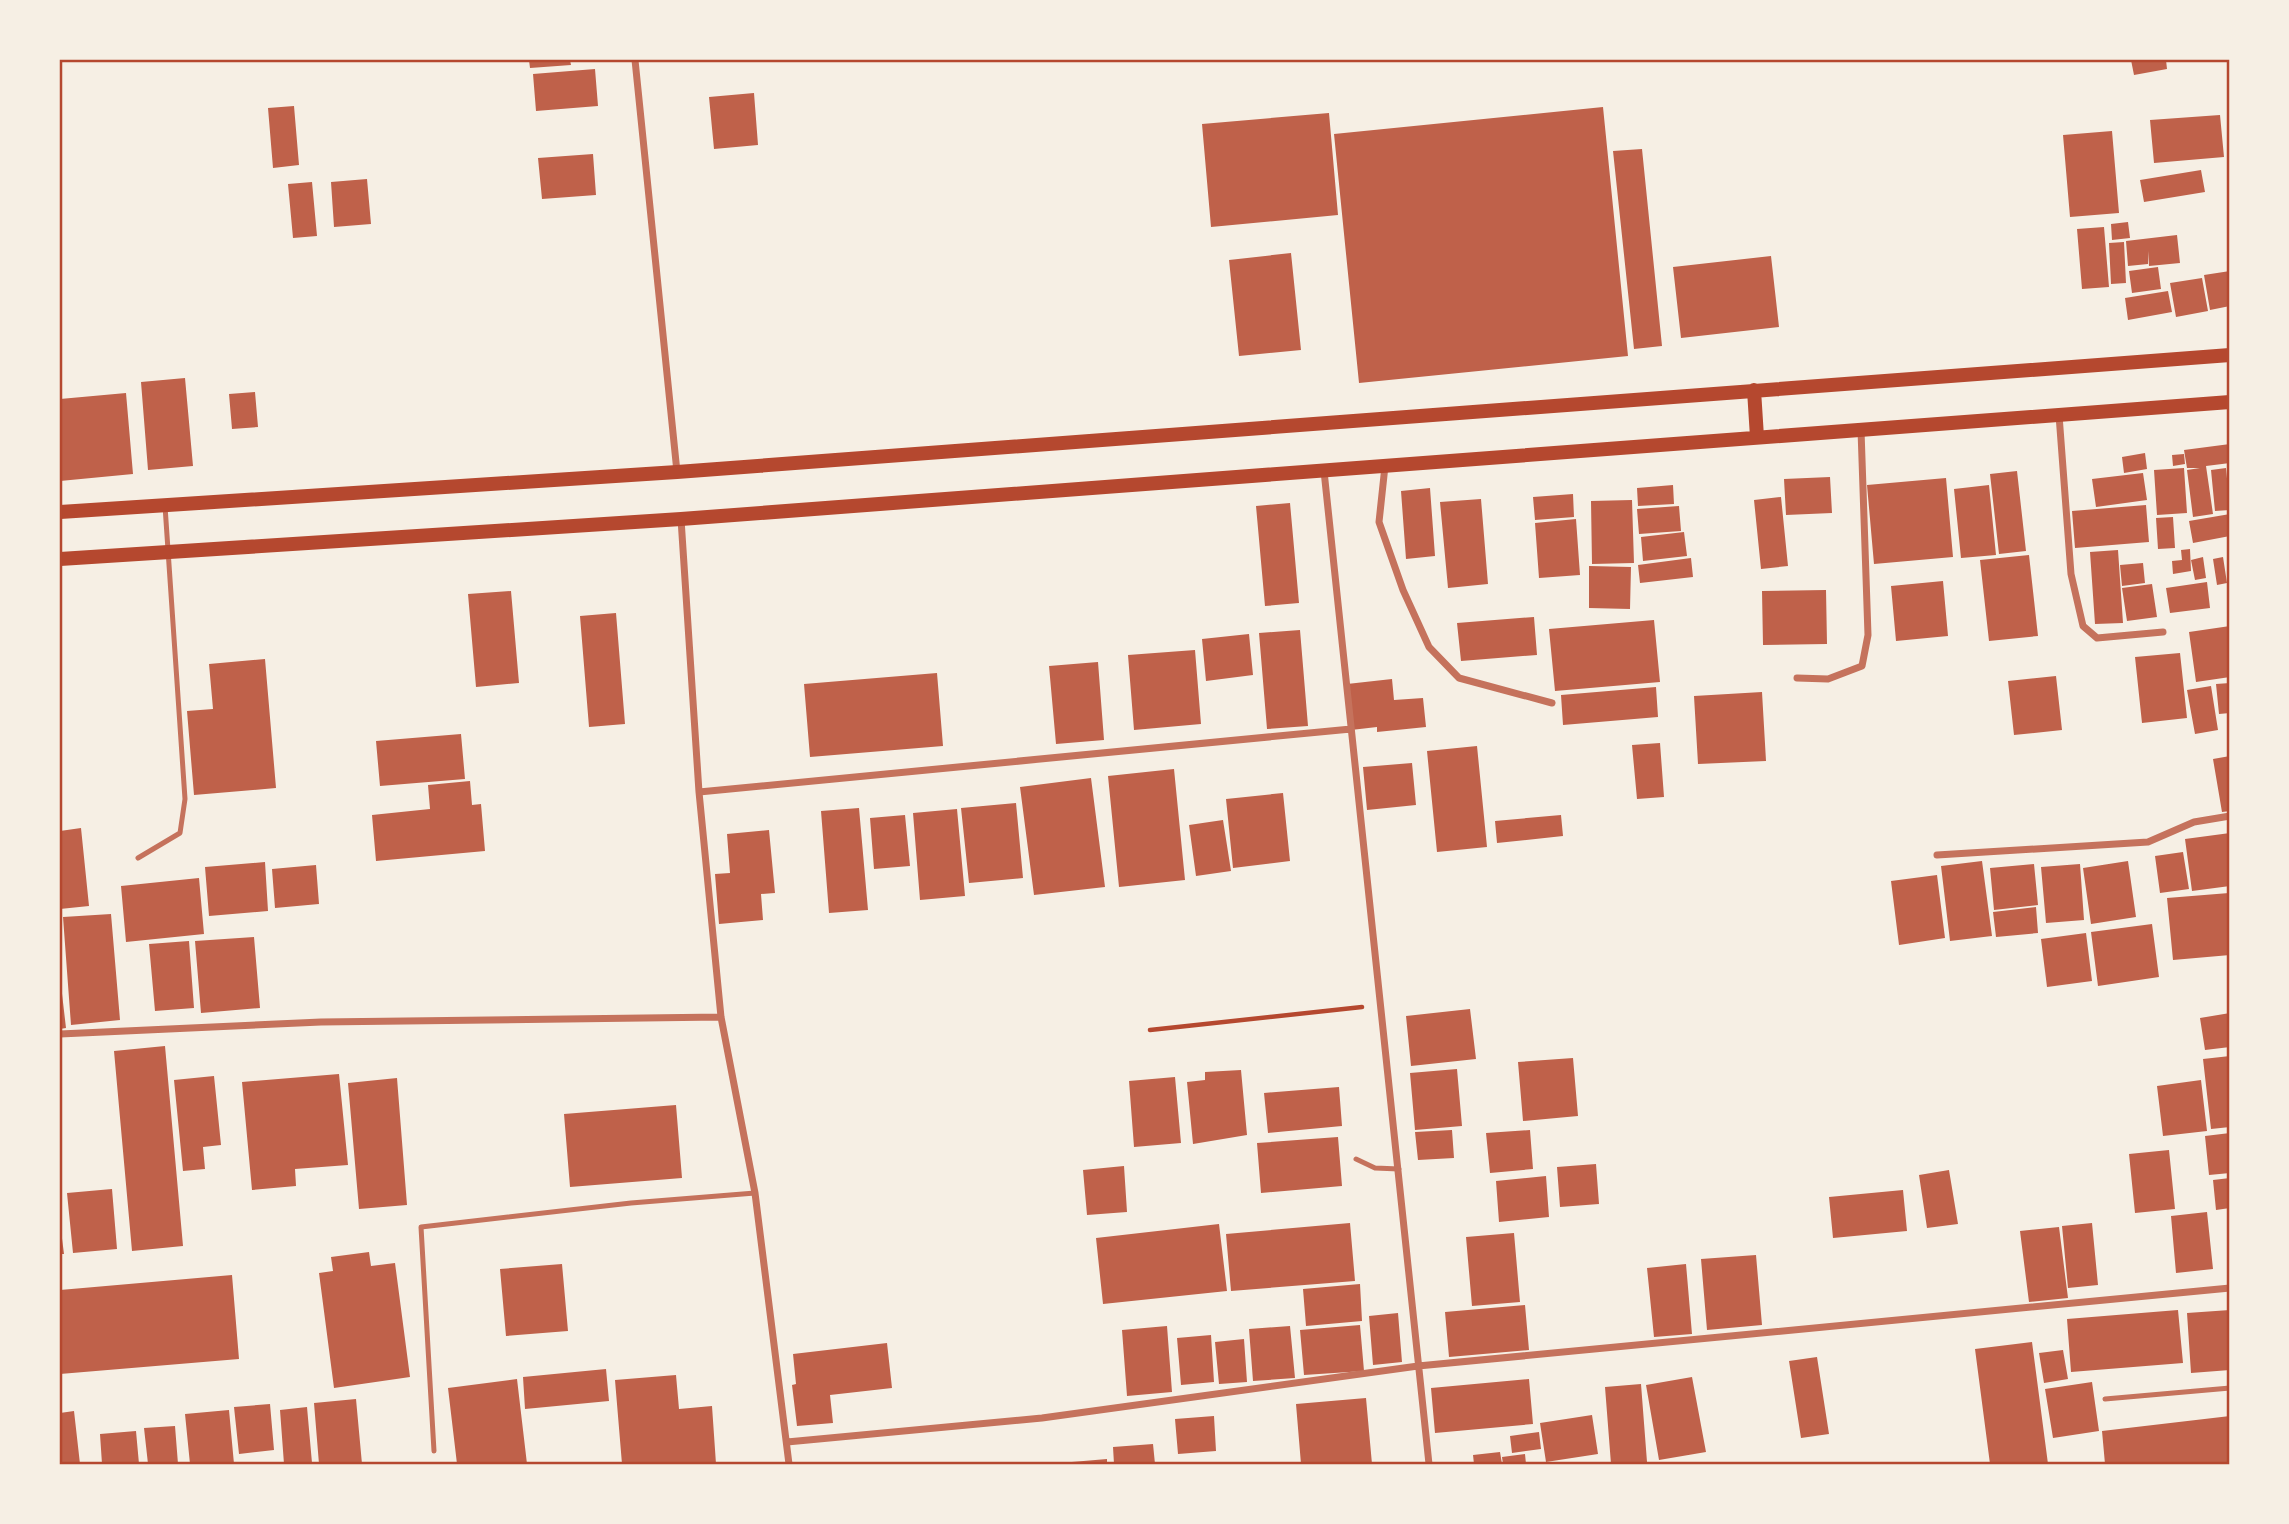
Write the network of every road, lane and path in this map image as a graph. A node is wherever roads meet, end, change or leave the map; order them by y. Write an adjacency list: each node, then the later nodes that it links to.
1 (635, 60): 10 (street)
2 (2230, 355): 3 (main road)
3 (1754, 390): 7 (main road); 10 (main road)
4 (2230, 402): 5 (main road)
5 (2059, 414): 6 (main road); 16 (street)
6 (1861, 430): 7 (main road); 17 (street)
7 (1757, 437): 8 (main road)
8 (1385, 466): 9 (main road); 18 (street)
9 (1324, 470): 13 (main road); 19 (street)
10 (677, 472): 11 (main road)
11 (165, 506): 12 (main road); 14 (lane)
12 (60, 512)
13 (681, 519): 14 (main road); 20 (street)
14 (168, 552): 15 (main road); 23 (lane)
15 (60, 559)
16 (2163, 632)
17 (1797, 678)
18 (1552, 703)
19 (1351, 729): 20 (street); 24 (street)
20 (699, 792): 25 (street)
21 (2230, 816): 22 (street)
22 (1937, 855)
23 (138, 858)
24 (1380, 1005): 26 (path); 29 (street)
25 (721, 1017): 27 (street); 30 (street)
26 (1150, 1030)
27 (60, 1034)
28 (1356, 1159): 29 (lane)
29 (1399, 1169): 32 (street)
30 (755, 1193): 35 (street); 36 (lane)
31 (2230, 1288): 32 (street)
32 (1418, 1366): 35 (street); 38 (street)
33 (2230, 1388): 34 (lane)
34 (2105, 1399)
35 (787, 1442): 37 (street)
36 (434, 1451)
37 (789, 1465)
38 (1429, 1465)

